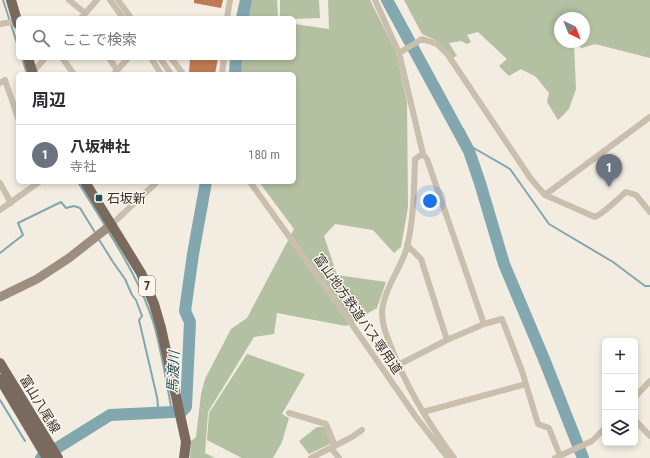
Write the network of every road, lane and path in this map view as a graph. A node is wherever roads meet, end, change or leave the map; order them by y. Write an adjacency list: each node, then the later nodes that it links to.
1 (11, 0): 9 (main road)
2 (69, 0): 8 (street)
3 (97, 0): 8 (street)
4 (110, 0): 10 (street)
5 (118, 0): 11 (street)
6 (230, 0): 12 (street)
7 (375, 0): 15 (street)
8 (83, 15)
9 (16, 16)
10 (122, 16)
11 (130, 16)
12 (227, 16)
13 (16, 22): 14 (street)
14 (0, 24)
15 (399, 53): 36 (street); 42 (street)
16 (29, 60): 25 (main road)
17 (43, 60): 26 (street)
18 (64, 60): 27 (street)
19 (110, 60): 28 (street)
20 (126, 60): 28 (street)
21 (152, 60): 29 (street)
22 (161, 60): 30 (street)
23 (172, 60): 31 (street)
24 (224, 60): 32 (street)
25 (33, 72)
26 (34, 72)
27 (72, 72)
28 (116, 72)
29 (160, 72)
30 (170, 72)
31 (182, 72)
32 (222, 72)
33 (0, 83): 34 (street)
34 (16, 112)
35 (650, 118): 42 (street)
36 (423, 154): 47 (street); 49 (street)
37 (0, 183): 43 (street)
38 (36, 184): 43 (street)
39 (86, 184): 46 (main road, 7)
40 (155, 184): 46 (street)
41 (251, 184): 71 (street, 富山地方鉄道バス専用道)
42 (545, 194): 45 (street)
43 (11, 203): 44 (street)
44 (0, 210)
45 (650, 212)
46 (111, 225): 48 (street); 68 (main road, 7)
47 (407, 245): 50 (street); 52 (street)
48 (0, 297)
49 (484, 324): 50 (street); 55 (street)
50 (447, 340): 52 (street)
51 (0, 362): 63 (main road, 富山八尾線)
52 (398, 365): 57 (street)
53 (0, 380): 63 (main road, 富山八尾線)
54 (650, 381): 56 (street)
55 (526, 384): 57 (street); 65 (street)
56 (638, 395)
57 (423, 412): 72 (street)
58 (289, 413): 64 (street)
59 (638, 423): 62 (street)
60 (362, 430): 64 (street)
61 (602, 431): 65 (street)
62 (650, 436)
63 (43, 442): 66 (main road, 富山八尾線); 67 (main road, 富山八尾線)
64 (333, 447): 69 (street); 70 (street)
65 (557, 457)
66 (48, 458)
67 (58, 458)
68 (184, 458)
69 (311, 458)
70 (339, 458)
71 (448, 458)
72 (454, 458)

